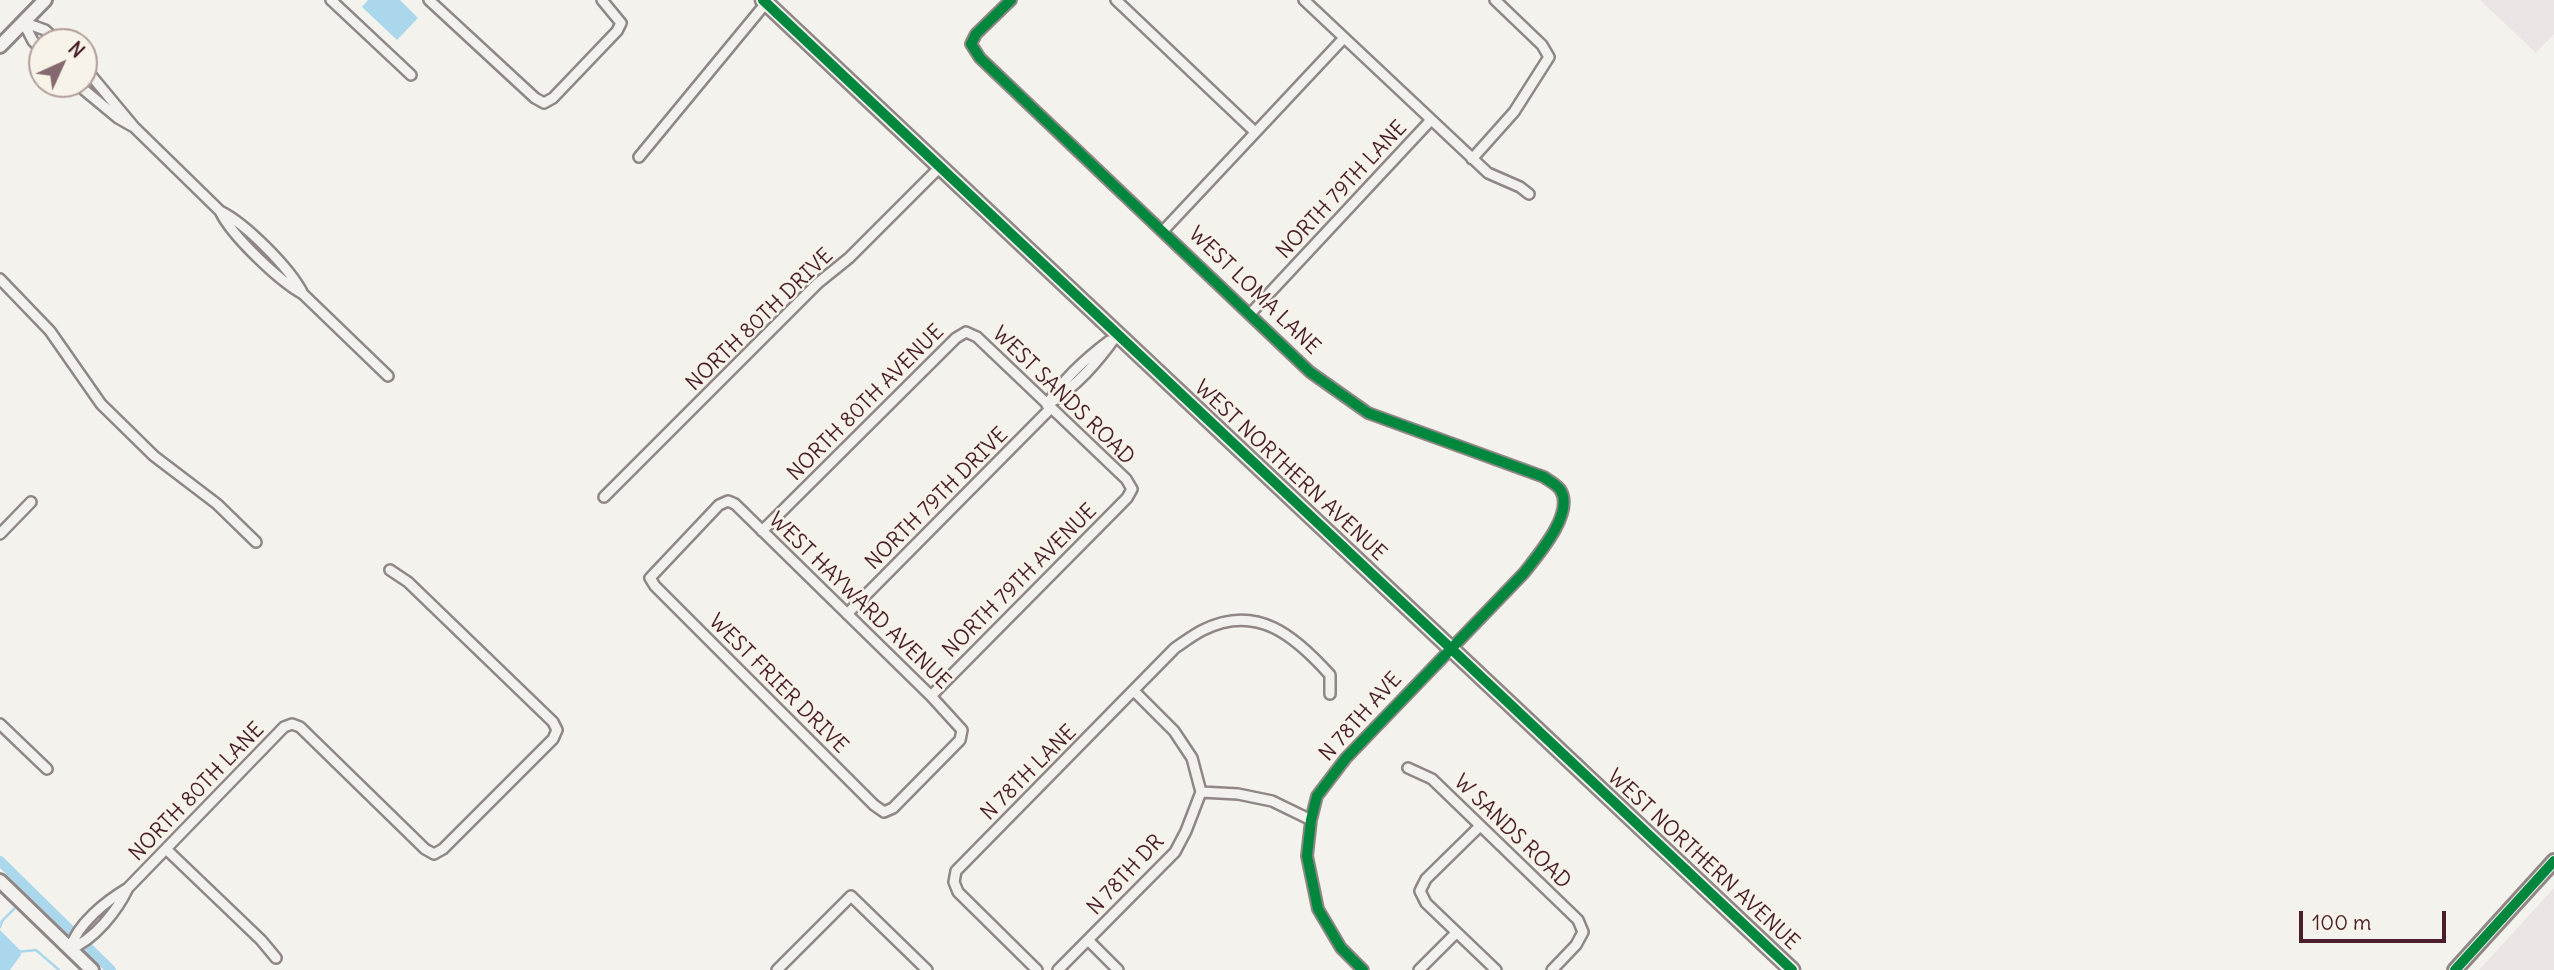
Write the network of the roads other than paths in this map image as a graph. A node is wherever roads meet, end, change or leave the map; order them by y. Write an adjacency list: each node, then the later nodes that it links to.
1 (45, 0): 10 (main road)
2 (331, 0): 15 (street)
3 (431, 0): 4 (street)
4 (602, 0)
5 (1011, 0): 25 (street, WEST LOMA LANE)
6 (1116, 0): 20 (street)
7 (1304, 0): 13 (street)
8 (1495, 0): 22 (street)
9 (764, 1): 21 (street); 23 (main road, WEST NORTHERN AVENUE)
10 (23, 22): 11 (street); 12 (street); 14 (main road)
11 (40, 28)
12 (28, 32)
13 (1344, 38): 18 (street); 20 (street)
14 (0, 46)
15 (411, 75)
16 (98, 84): 19 (street)
17 (94, 98): 19 (street)
18 (1432, 120): 22 (street); 27 (street, NORTH 79TH LANE)
19 (134, 127): 30 (street)
20 (1255, 132): 25 (street)
21 (639, 157)
22 (1472, 159): 24 (street)
23 (940, 167): 29 (main road, WEST NORTHERN AVENUE); 35 (street, NORTH 80TH DRIVE)
24 (1529, 194)
25 (1163, 231): 27 (street, WEST LOMA LANE)
26 (0, 279): 39 (street)
27 (1250, 314): 43 (street, WEST LOMA LANE)
28 (966, 332): 33 (street, WEST SANDS ROAD); 37 (street, NORTH 80TH AVENUE)
29 (1117, 335): 31 (street, NORTH 79TH DRIVE); 32 (street, NORTH 79TH DRIVE); 43 (main road, WEST NORTHERN AVENUE)
30 (388, 376)
31 (1067, 378): 32 (street); 33 (street, NORTH 79TH DRIVE)
32 (1074, 385): 33 (street, NORTH 79TH DRIVE)
33 (1049, 406): 34 (street, WEST SANDS ROAD); 42 (street, NORTH 79TH DRIVE)
34 (1132, 489): 46 (street, NORTH 79TH AVENUE)
35 (604, 497)
36 (31, 502): 38 (street)
37 (762, 531): 41 (street, WEST HAYWARD AVENUE); 42 (street, WEST HAYWARD AVENUE)
38 (0, 534)
39 (256, 542)
40 (390, 570): 54 (street, NORTH 80TH LANE)
41 (650, 578): 48 (street, WEST FRIER DRIVE)
42 (847, 614): 46 (street, WEST HAYWARD AVENUE)
43 (1451, 648): 52 (street, N 78TH AVE); 74 (main road, WEST NORTHERN AVENUE)
44 (1134, 691): 45 (street); 51 (street); 67 (street, N 78TH LANE)
45 (1330, 694)
46 (931, 696): 48 (street, WEST HAYWARD AVENUE)
47 (0, 724): 50 (street)
48 (962, 730)
49 (1408, 768): 53 (street, W SANDS ROAD)
50 (47, 769)
51 (1200, 792): 52 (street); 61 (street, N 78TH DR)
52 (1311, 820): 70 (street, N 78TH AVE)
53 (1480, 826): 60 (street); 73 (street, W SANDS ROAD)
54 (166, 849): 57 (street, NORTH 80TH LANE); 63 (street)
55 (2554, 861): 75 (main road)
56 (0, 881): 62 (main road)
57 (128, 888): 58 (street, NORTH 80TH LANE); 59 (street, NORTH 80TH LANE)
58 (102, 907): 59 (street); 62 (street, NORTH 80TH LANE)
59 (110, 915): 62 (street, NORTH 80TH LANE)
60 (1456, 933): 71 (street); 72 (street)
61 (1088, 940): 68 (street, N 78TH DR); 69 (street)
62 (77, 941): 64 (main road)
63 (276, 958)
64 (92, 970)
65 (777, 970): 66 (street)
66 (927, 970)
67 (1037, 970)
68 (1058, 970)
69 (1118, 970)
70 (1363, 970)
71 (1419, 970)
72 (1496, 970)
73 (1552, 970)
74 (1791, 970)
75 (2455, 970)

